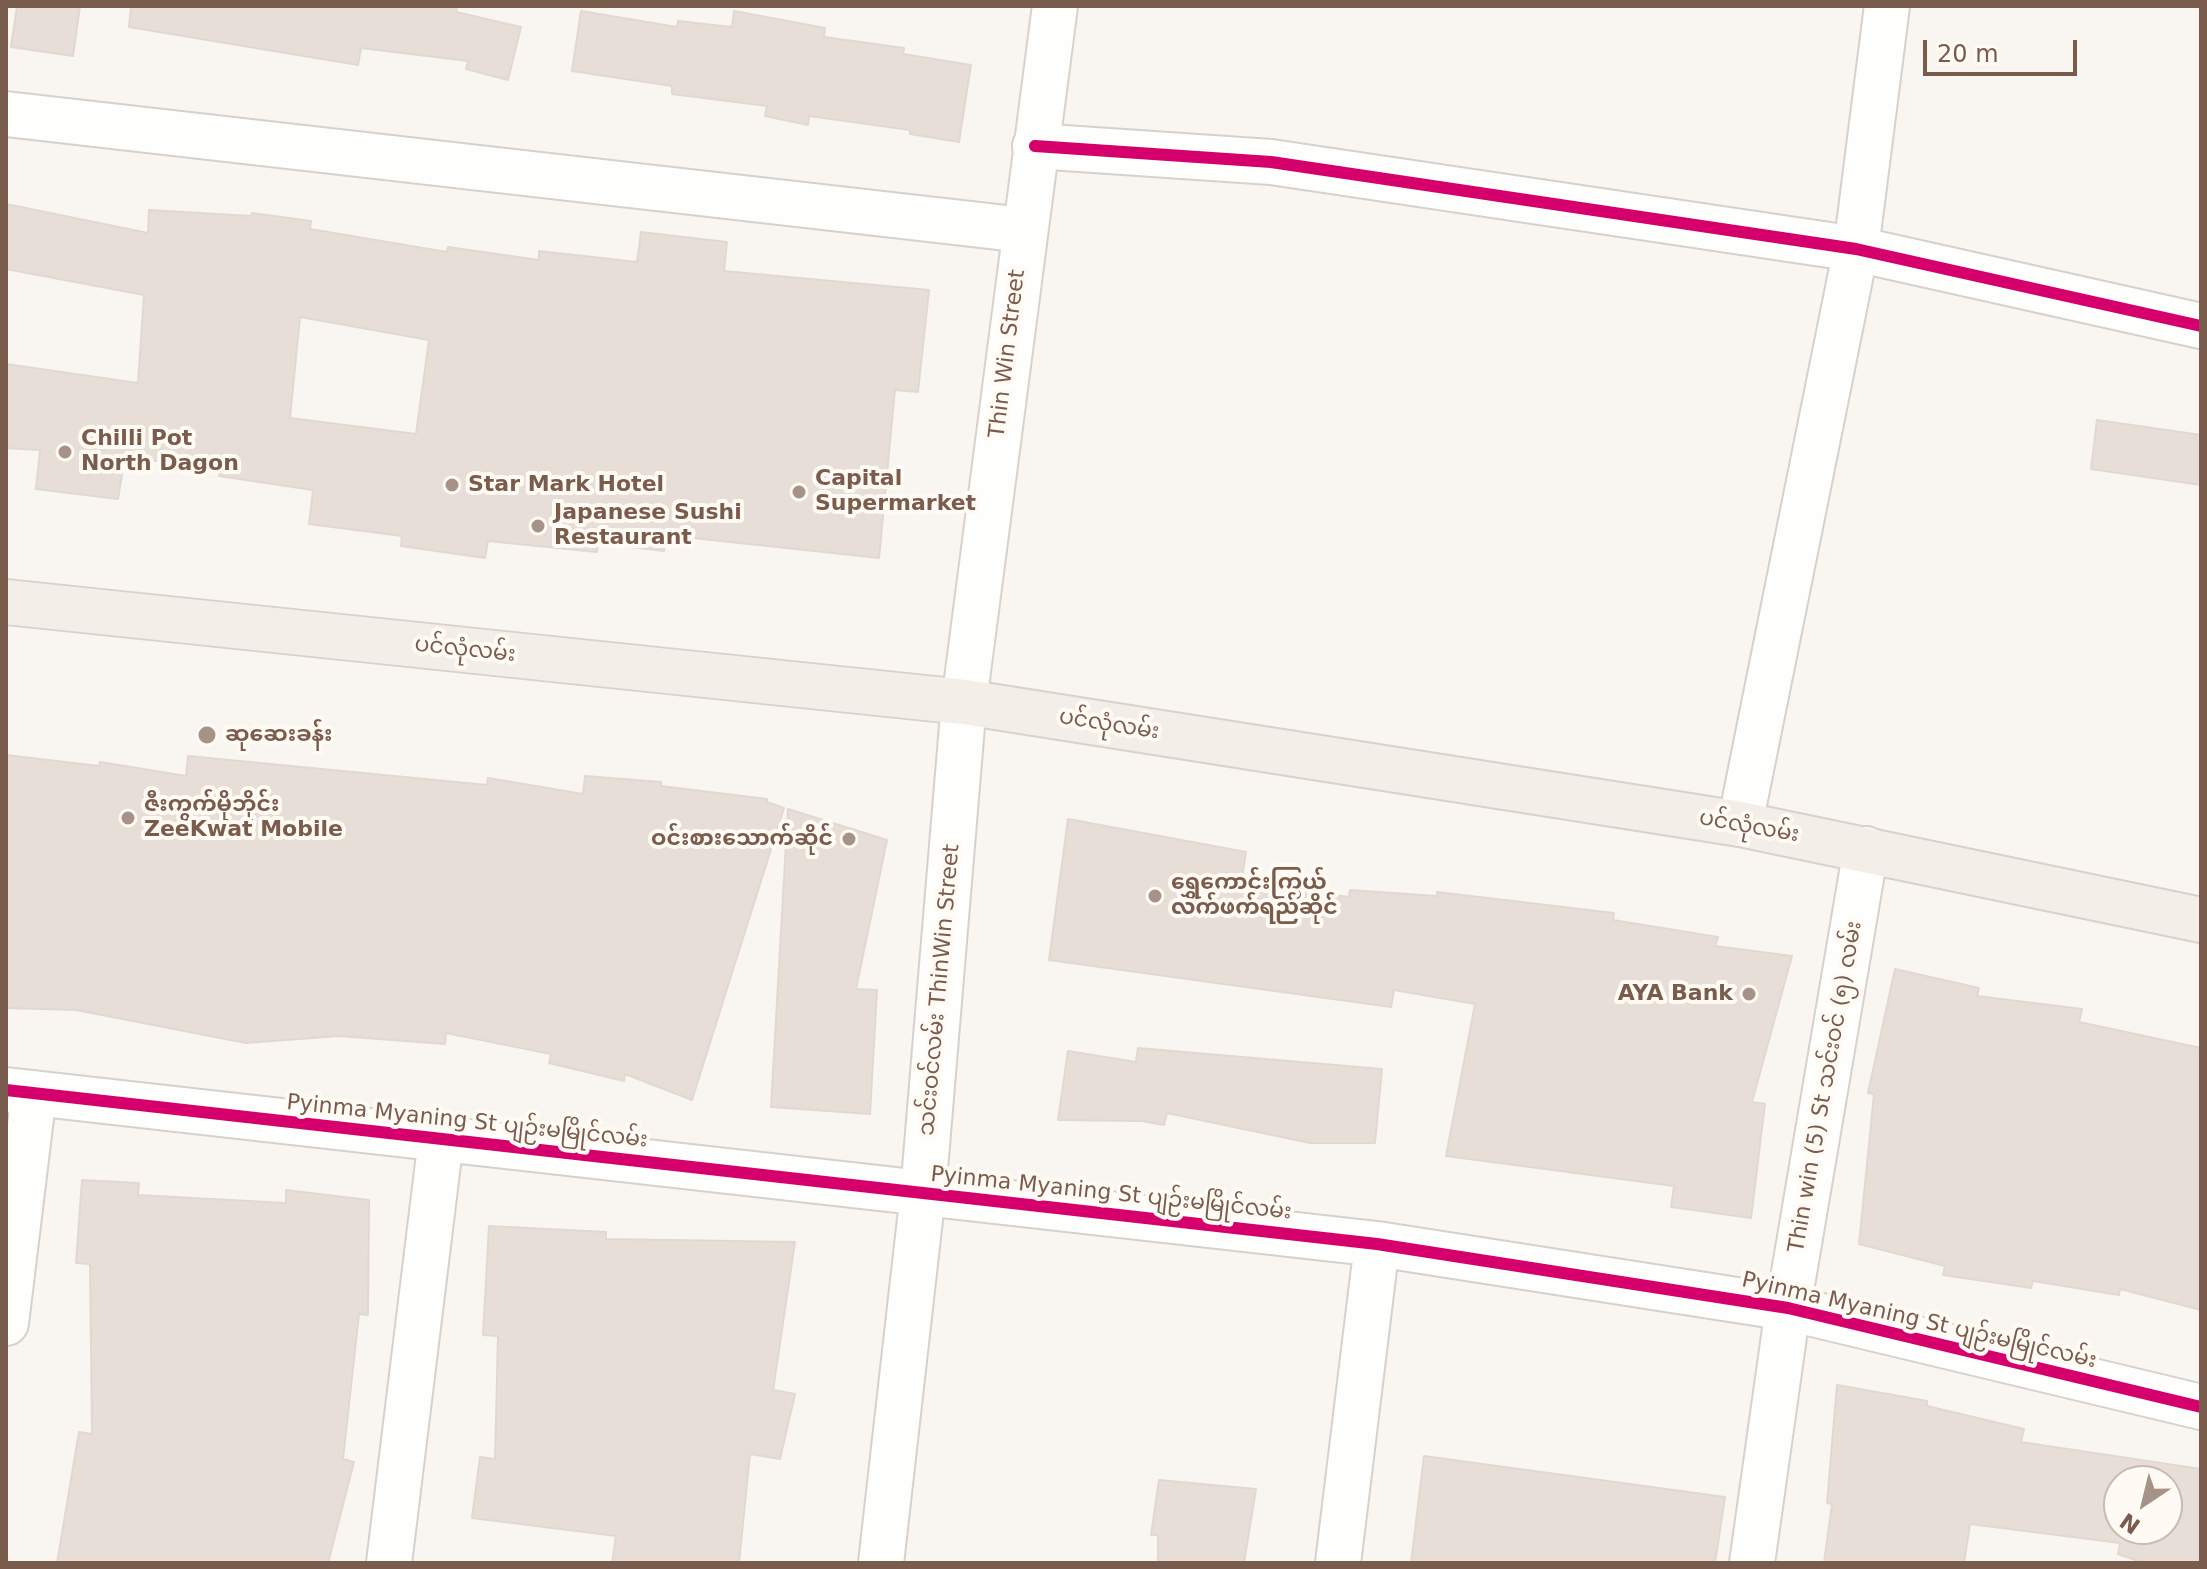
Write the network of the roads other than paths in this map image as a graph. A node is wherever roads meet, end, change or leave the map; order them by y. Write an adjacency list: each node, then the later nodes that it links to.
1 (1055, 6): 4 (street, Thin Win Street)
2 (1887, 6): 6 (street)
3 (6, 114): 5 (street)
4 (1035, 146): 5 (street, Thin Win Street); 6 (street)
5 (1024, 230): 9 (street, Thin Win Street)
6 (1856, 249): 7 (street); 10 (street)
7 (2201, 326)
8 (6, 602): 9 (main road, ပင်လုံလမ်း)
9 (964, 702): 10 (main road, ပင်လုံလမ်း); 15 (street, သင်းဝင်လမ်း ThinWin Street)
10 (1740, 824): 11 (main road, ပင်လုံလမ်း)
11 (1866, 849): 12 (main road, ပင်လုံလမ်း); 17 (street, Thin win (5) St သင်းဝင် (၅) လမ်း)
12 (2201, 920)
13 (20, 1092): 14 (street, Pyinma Myaning St ပျဉ်းမမြိုင်လမ်း); 18 (street)
14 (441, 1139): 15 (street, Pyinma Myaning St ပျဉ်းမမြိုင်လမ်း); 20 (street)
15 (923, 1193): 16 (street, Pyinma Myaning St ပျဉ်းမမြိုင်လမ်း); 21 (street, သင်းဝင်လမ်း ThinWin Street)
16 (1377, 1244): 17 (street, Pyinma Myaning St ပျဉ်းမမြိုင်လမ်း); 22 (street)
17 (1788, 1308): 19 (street, Pyinma Myaning St ပျဉ်းမမြိုင်လမ်း); 23 (street, Thin win (5) St သင်းဝင် (၅) လမ်း)
18 (6, 1323)
19 (2201, 1407)
20 (389, 1563)
21 (881, 1563)
22 (1338, 1563)
23 (1752, 1563)

